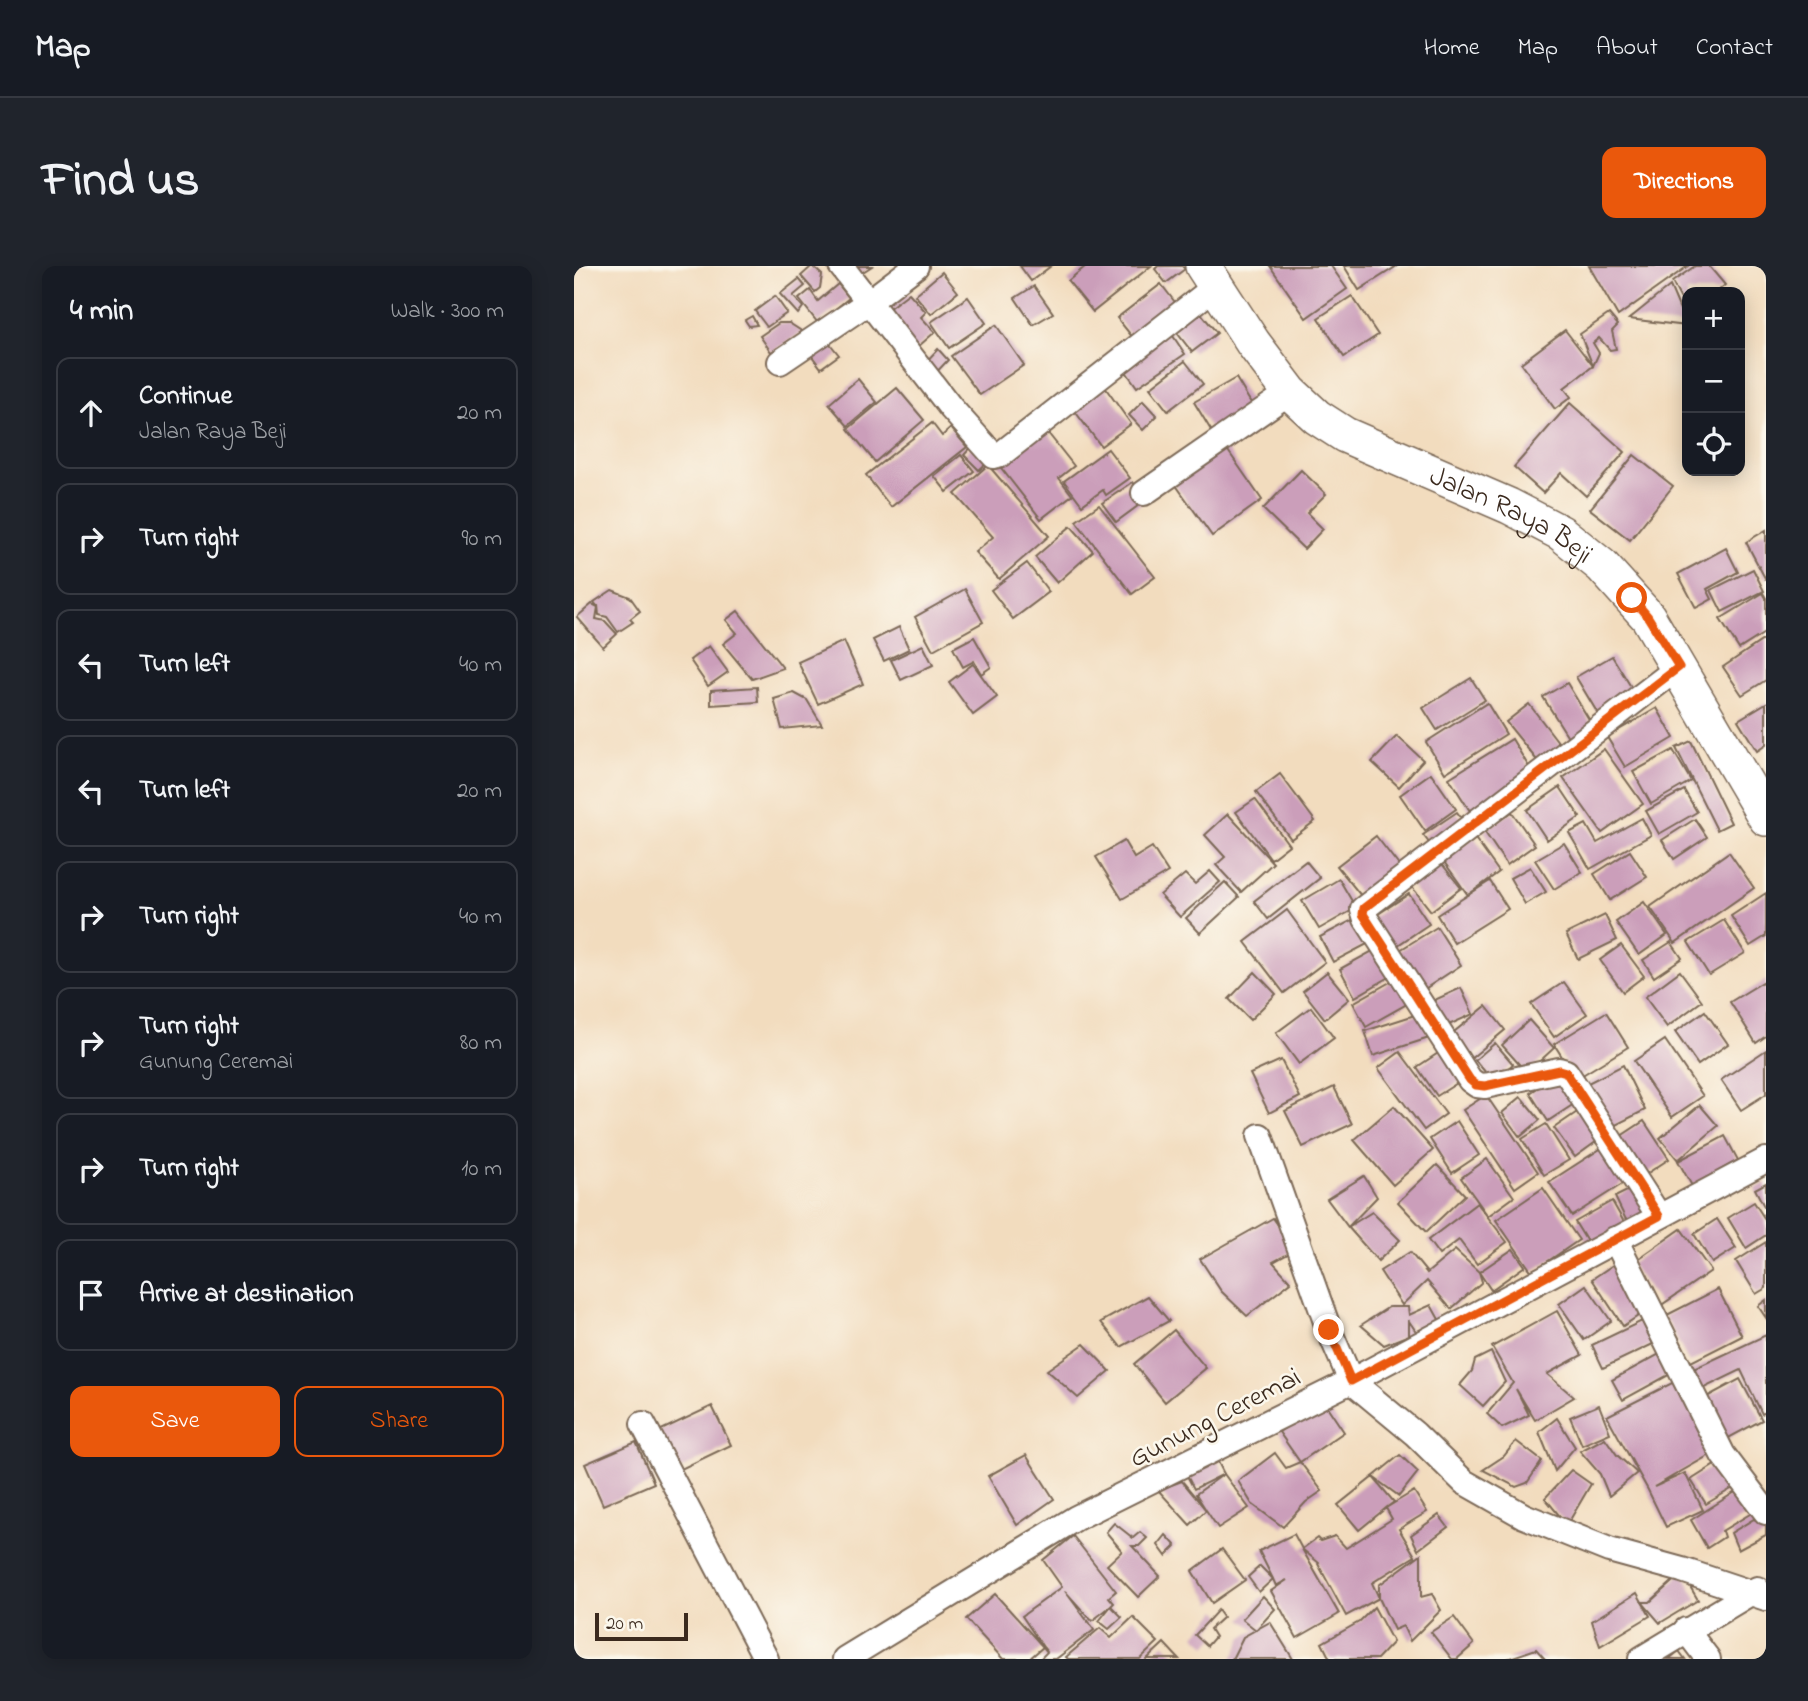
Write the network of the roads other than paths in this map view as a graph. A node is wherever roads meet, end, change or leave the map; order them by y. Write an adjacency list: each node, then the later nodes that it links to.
1 (841, 266): 4 (street)
2 (916, 266): 4 (street)
3 (1209, 276): 4 (street); 6 (street, Jalan Raya Beji)
4 (870, 301): 5 (street)
5 (780, 362)
6 (1290, 392): 7 (street); 8 (street, Jalan Raya Beji)
7 (1144, 493)
8 (1679, 667): 9 (street, Jalan Raya Beji); 12 (street)
9 (1766, 818)
10 (1260, 1136): 14 (street)
11 (1766, 1160): 12 (street, Gunung Ceremai)
12 (1659, 1216): 13 (street, Gunung Ceremai)
13 (1615, 1239): 14 (street, Gunung Ceremai); 16 (street)
14 (1351, 1381): 17 (street); 19 (street, Gunung Ceremai)
15 (643, 1424): 20 (street)
16 (1766, 1513)
17 (1760, 1591): 18 (street)
18 (1686, 1630): 21 (street); 22 (street)
19 (856, 1656)
20 (766, 1659)
21 (1641, 1659)
22 (1708, 1659)

